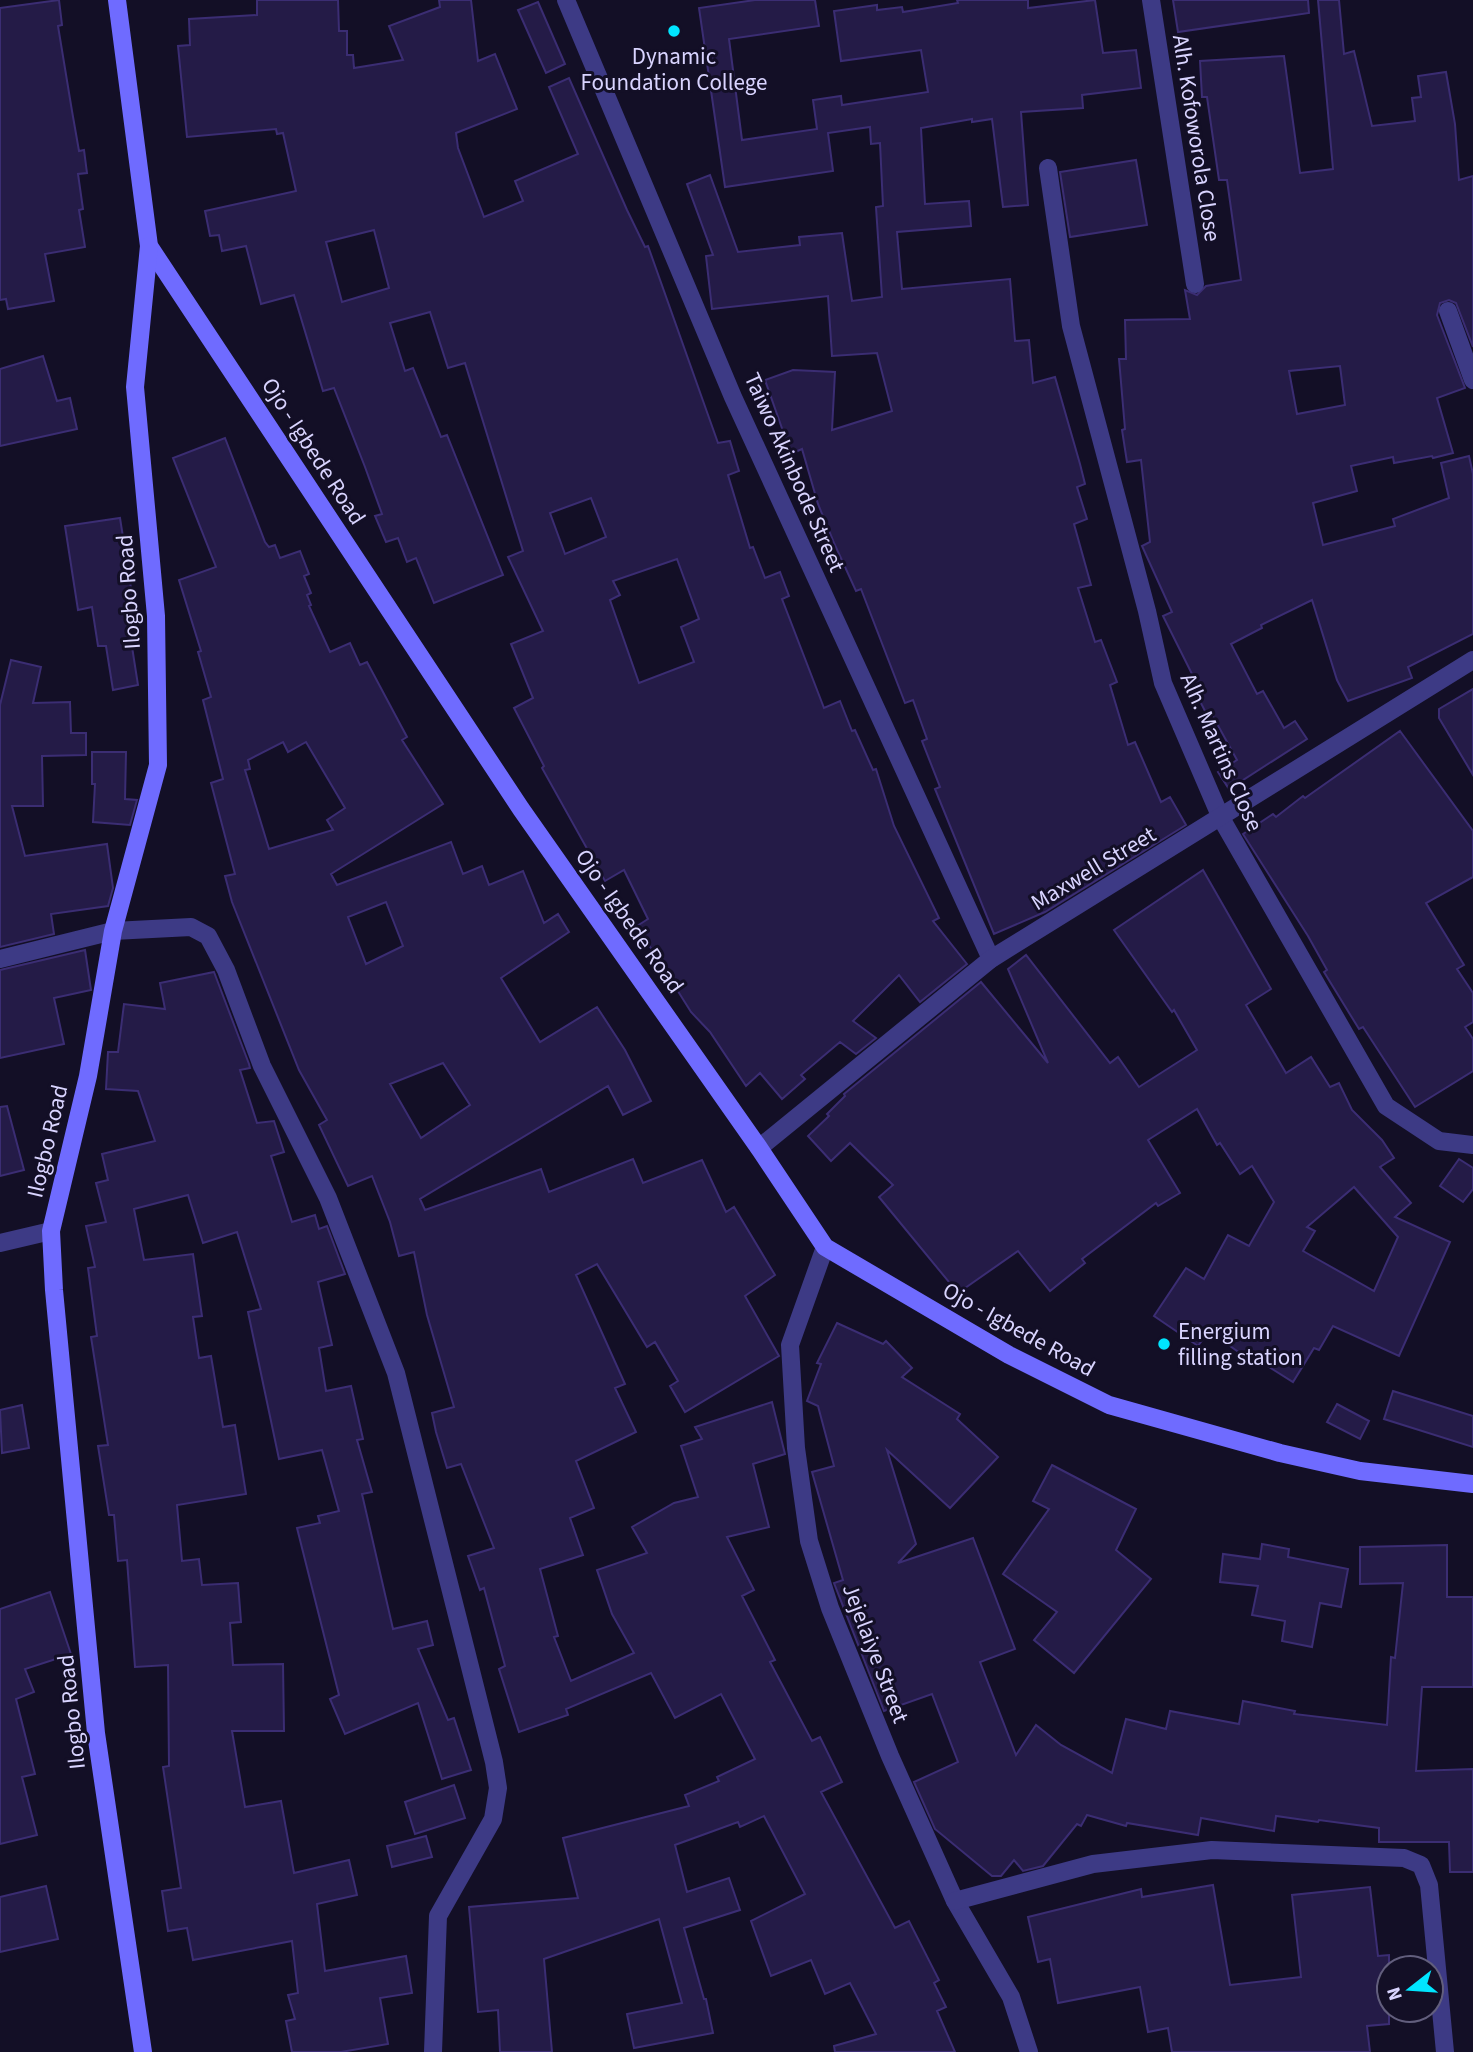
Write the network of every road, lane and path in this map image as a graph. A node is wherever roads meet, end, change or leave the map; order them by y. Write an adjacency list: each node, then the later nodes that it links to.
1 (117, 0): 5 (main road, Ojo - Igbede Road)
2 (1151, 0): 6 (street, Alh. Kofoworola Close)
3 (570, 1): 13 (street, Taiwo Akinbode Street)
4 (1048, 168): 10 (street, Alh. Martins Close)
5 (149, 246): 11 (main road, Ilogbo Road); 15 (main road, Ojo - Igbede Road)
6 (1195, 284)
7 (1448, 311): 8 (street)
8 (1473, 380)
9 (1473, 660): 10 (street, Maxwell Street)
10 (1221, 818): 13 (street, Maxwell Street); 14 (street, Alh. Martins Close)
11 (113, 931): 12 (street); 16 (main road, Ilogbo Road); 22 (street)
12 (0, 958)
13 (991, 959): 15 (street, Maxwell Street)
14 (1473, 1145)
15 (760, 1147): 18 (main road, Ojo - Igbede Road)
16 (51, 1231): 17 (street); 21 (main road, Ilogbo Road)
17 (0, 1243)
18 (825, 1247): 19 (main road, Ojo - Igbede Road); 20 (street, Jejelaiye Street)
19 (1473, 1484)
20 (955, 1901): 23 (street, Jejelaiye Street); 24 (street)
21 (143, 2052)
22 (433, 2052)
23 (1029, 2052)
24 (1445, 2052)

